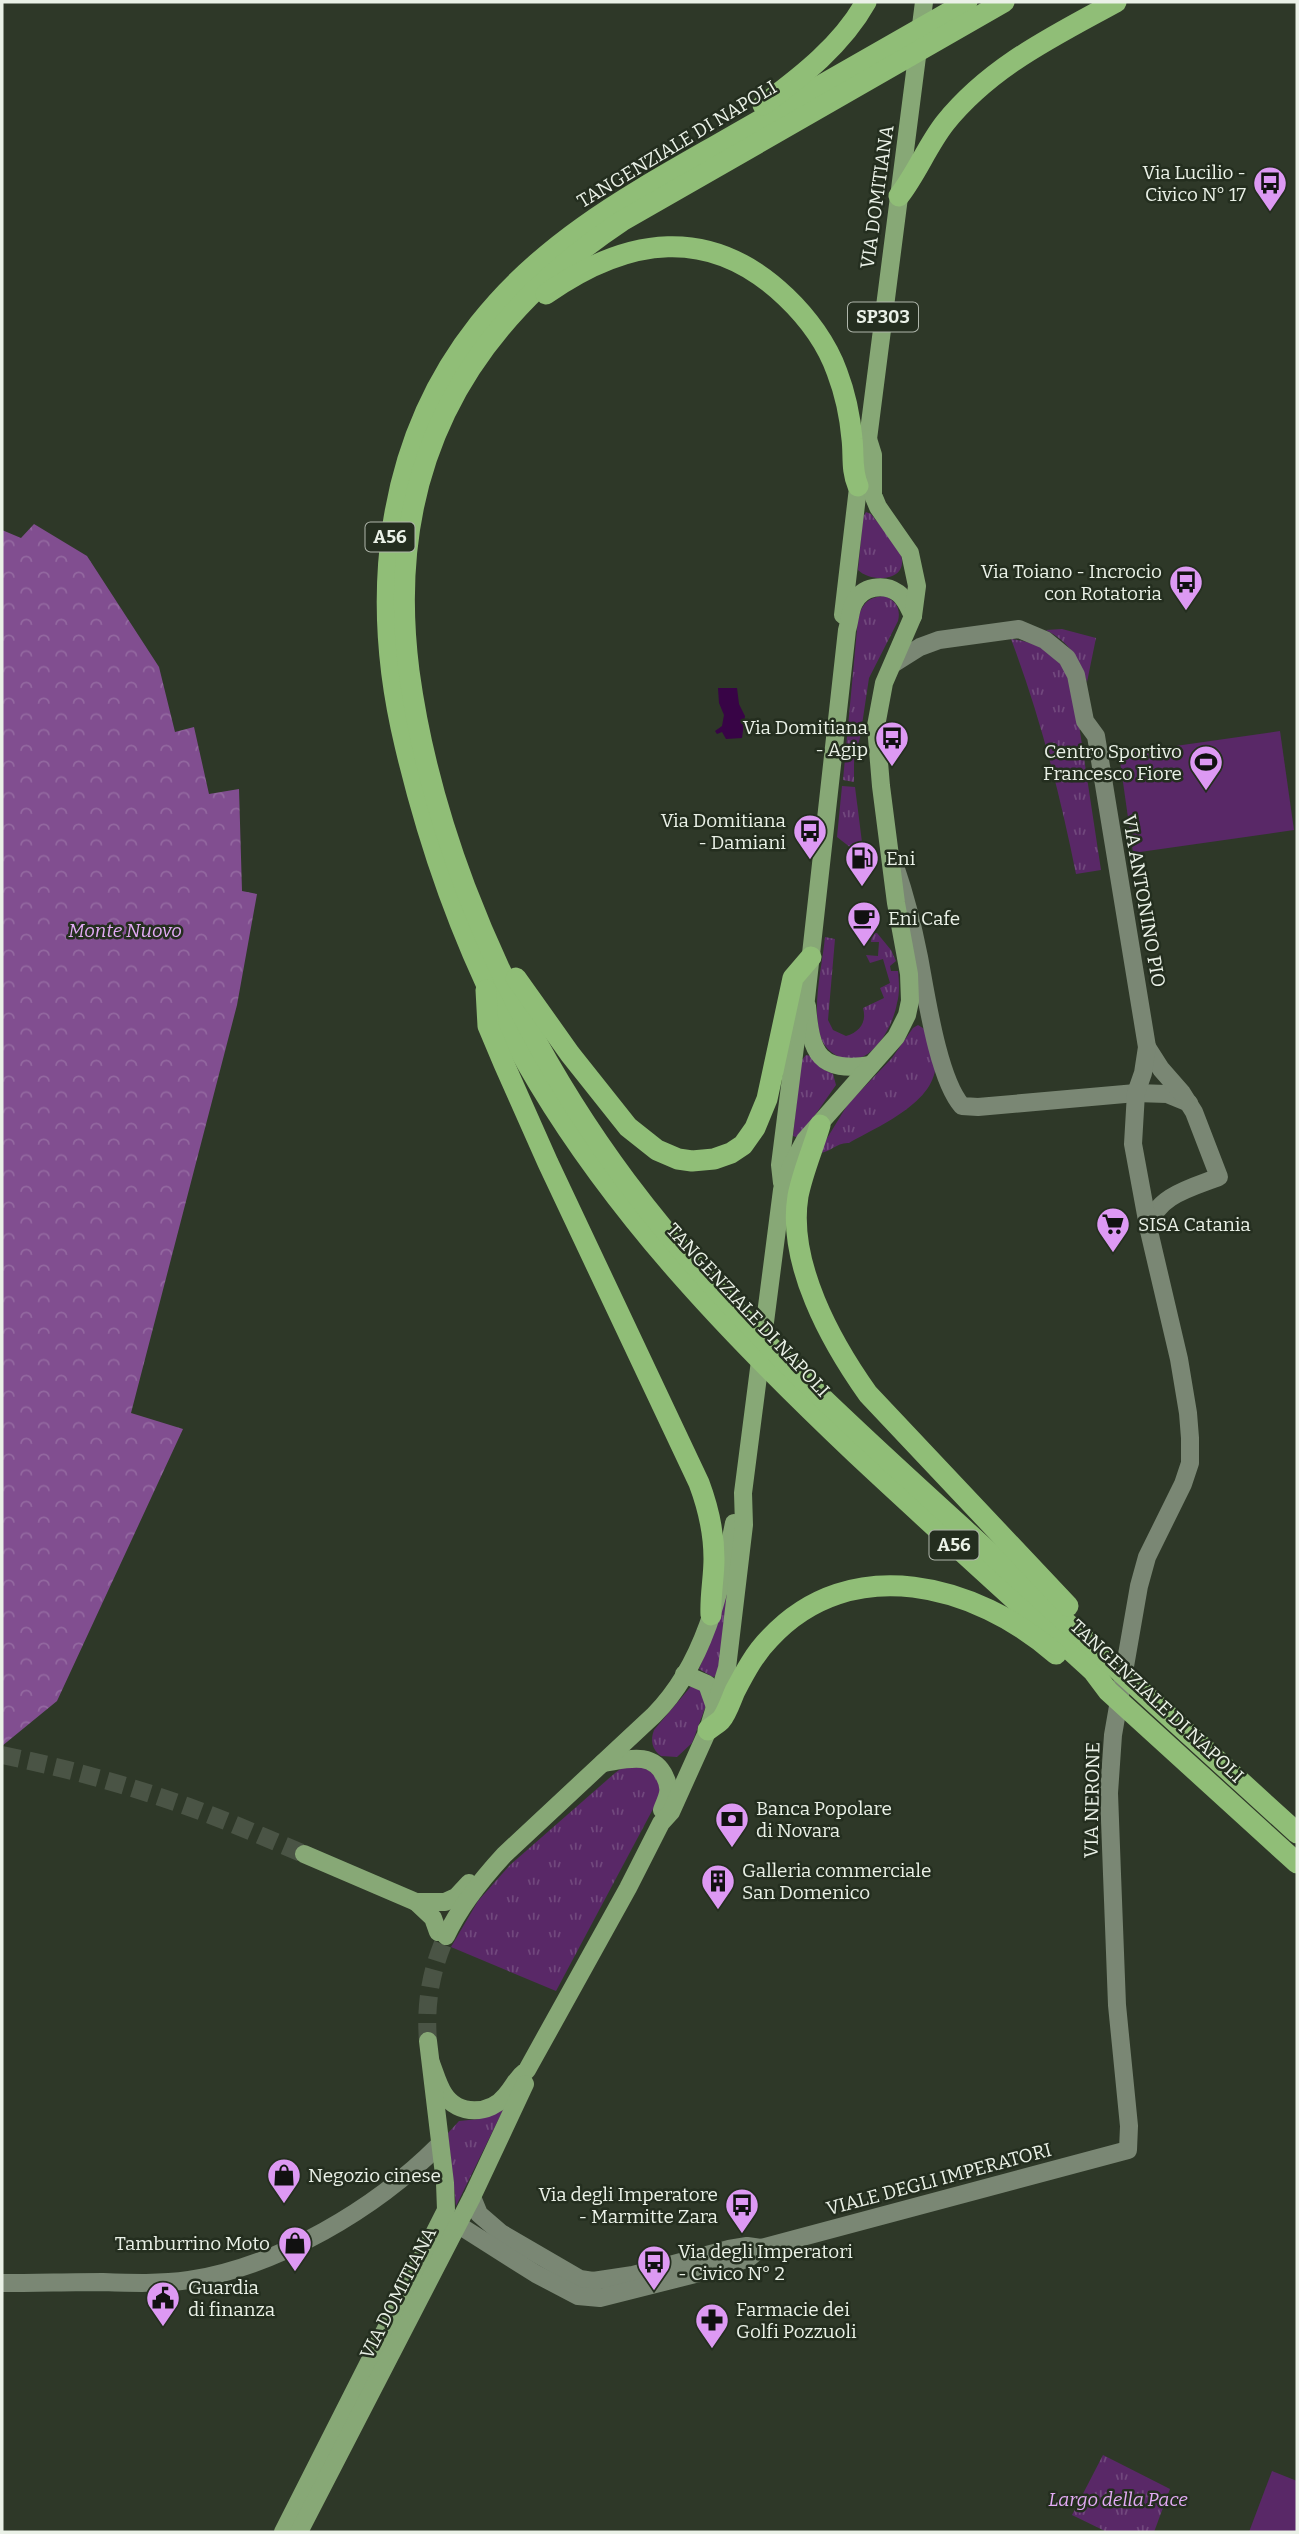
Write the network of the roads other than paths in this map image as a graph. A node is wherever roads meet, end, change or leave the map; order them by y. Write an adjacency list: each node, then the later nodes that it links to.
1 (866, 2): 7 (highway)
2 (923, 2): 9 (main road, VIA DOMITIANA / SP303)
3 (1004, 2): 5 (highway)
4 (1116, 2): 9 (highway)
5 (973, 9): 6 (highway)
6 (822, 95): 7 (highway, TANGENZIALE DI NAPOLI / A56); 8 (highway, TANGENZIALE DI NAPOLI / A56)
7 (736, 134): 8 (highway, TANGENZIALE DI NAPOLI / A56)
8 (657, 190): 10 (highway, TANGENZIALE DI NAPOLI / A56); 19 (highway, TANGENZIALE DI NAPOLI / A56)
9 (899, 196): 11 (main road, VIA DOMITIANA / SP303)
10 (521, 303): 12 (highway); 18 (highway, TANGENZIALE DI NAPOLI / A56)
11 (868, 439): 12 (main road); 13 (main road)
12 (858, 486): 14 (main road)
13 (913, 616): 14 (main road); 15 (main road)
14 (847, 630): 17 (main road)
15 (893, 664): 16 (main road); 21 (street, VIA ANTONINO PIO)
16 (891, 856): 22 (main road); 23 (street)
17 (811, 957): 18 (highway); 20 (main road)
18 (496, 961): 31 (highway, TANGENZIALE DI NAPOLI / A56)
19 (485, 981): 31 (highway, TANGENZIALE DI NAPOLI / A56); 35 (highway)
20 (806, 999): 22 (main road); 28 (main road)
21 (1147, 1047): 23 (street, VIA ANTONINO PIO); 24 (street, VIA ANTONINO PIO)
22 (871, 1065): 26 (main road)
23 (1136, 1093): 24 (street); 25 (street, VIA ANTONINO PIO)
24 (1189, 1103): 25 (street); 29 (street, VIA ANTONINO PIO)
25 (1133, 1121): 27 (street, VIA ANTONINO PIO)
26 (820, 1125): 28 (main road); 36 (highway)
27 (1140, 1183): 29 (street); 30 (street, VIA ANTONINO PIO)
28 (782, 1190): 34 (main road)
29 (1170, 1198): 30 (street)
30 (1149, 1231): 33 (street, VIA ANTONINO PIO)
31 (721, 1308): 32 (highway, TANGENZIALE DI NAPOLI / A56)
32 (802, 1390): 36 (highway, TANGENZIALE DI NAPOLI / A56); 38 (highway, TANGENZIALE DI NAPOLI / A56)
33 (1190, 1462): 52 (street, VIA NERONE)
34 (743, 1493): 35 (main road); 39 (main road)
35 (711, 1615): 37 (main road)
36 (1105, 1658): 43 (highway, TANGENZIALE DI NAPOLI / A56)
37 (684, 1674): 39 (main road); 41 (main road)
38 (1108, 1691): 40 (highway); 45 (highway, TANGENZIALE DI NAPOLI / A56)
39 (715, 1707): 40 (main road)
40 (708, 1730): 42 (main road)
41 (602, 1764): 42 (main road); 46 (main road)
42 (661, 1824): 50 (main road)
43 (1297, 1833)
44 (304, 1854): 47 (main road)
45 (1297, 1863)
46 (485, 1876): 47 (main road); 47 (main road)
47 (416, 1902)
48 (428, 2041): 49 (main road)
49 (431, 2063): 50 (main road); 51 (main road, VIA DOMITIANA)
50 (527, 2070): 53 (main road, VIA DOMITIANA)
51 (439, 2145): 55 (street); 57 (main road, VIA DOMITIANA)
52 (1128, 2150): 56 (street, VIALE DEGLI IMPERATORI)
53 (472, 2197): 54 (main road, VIA DOMITIANA); 56 (street)
54 (457, 2224): 56 (street); 58 (main road, VIA DOMITIANA)
55 (2, 2283)
56 (579, 2288)
57 (284, 2532)
58 (299, 2532)

